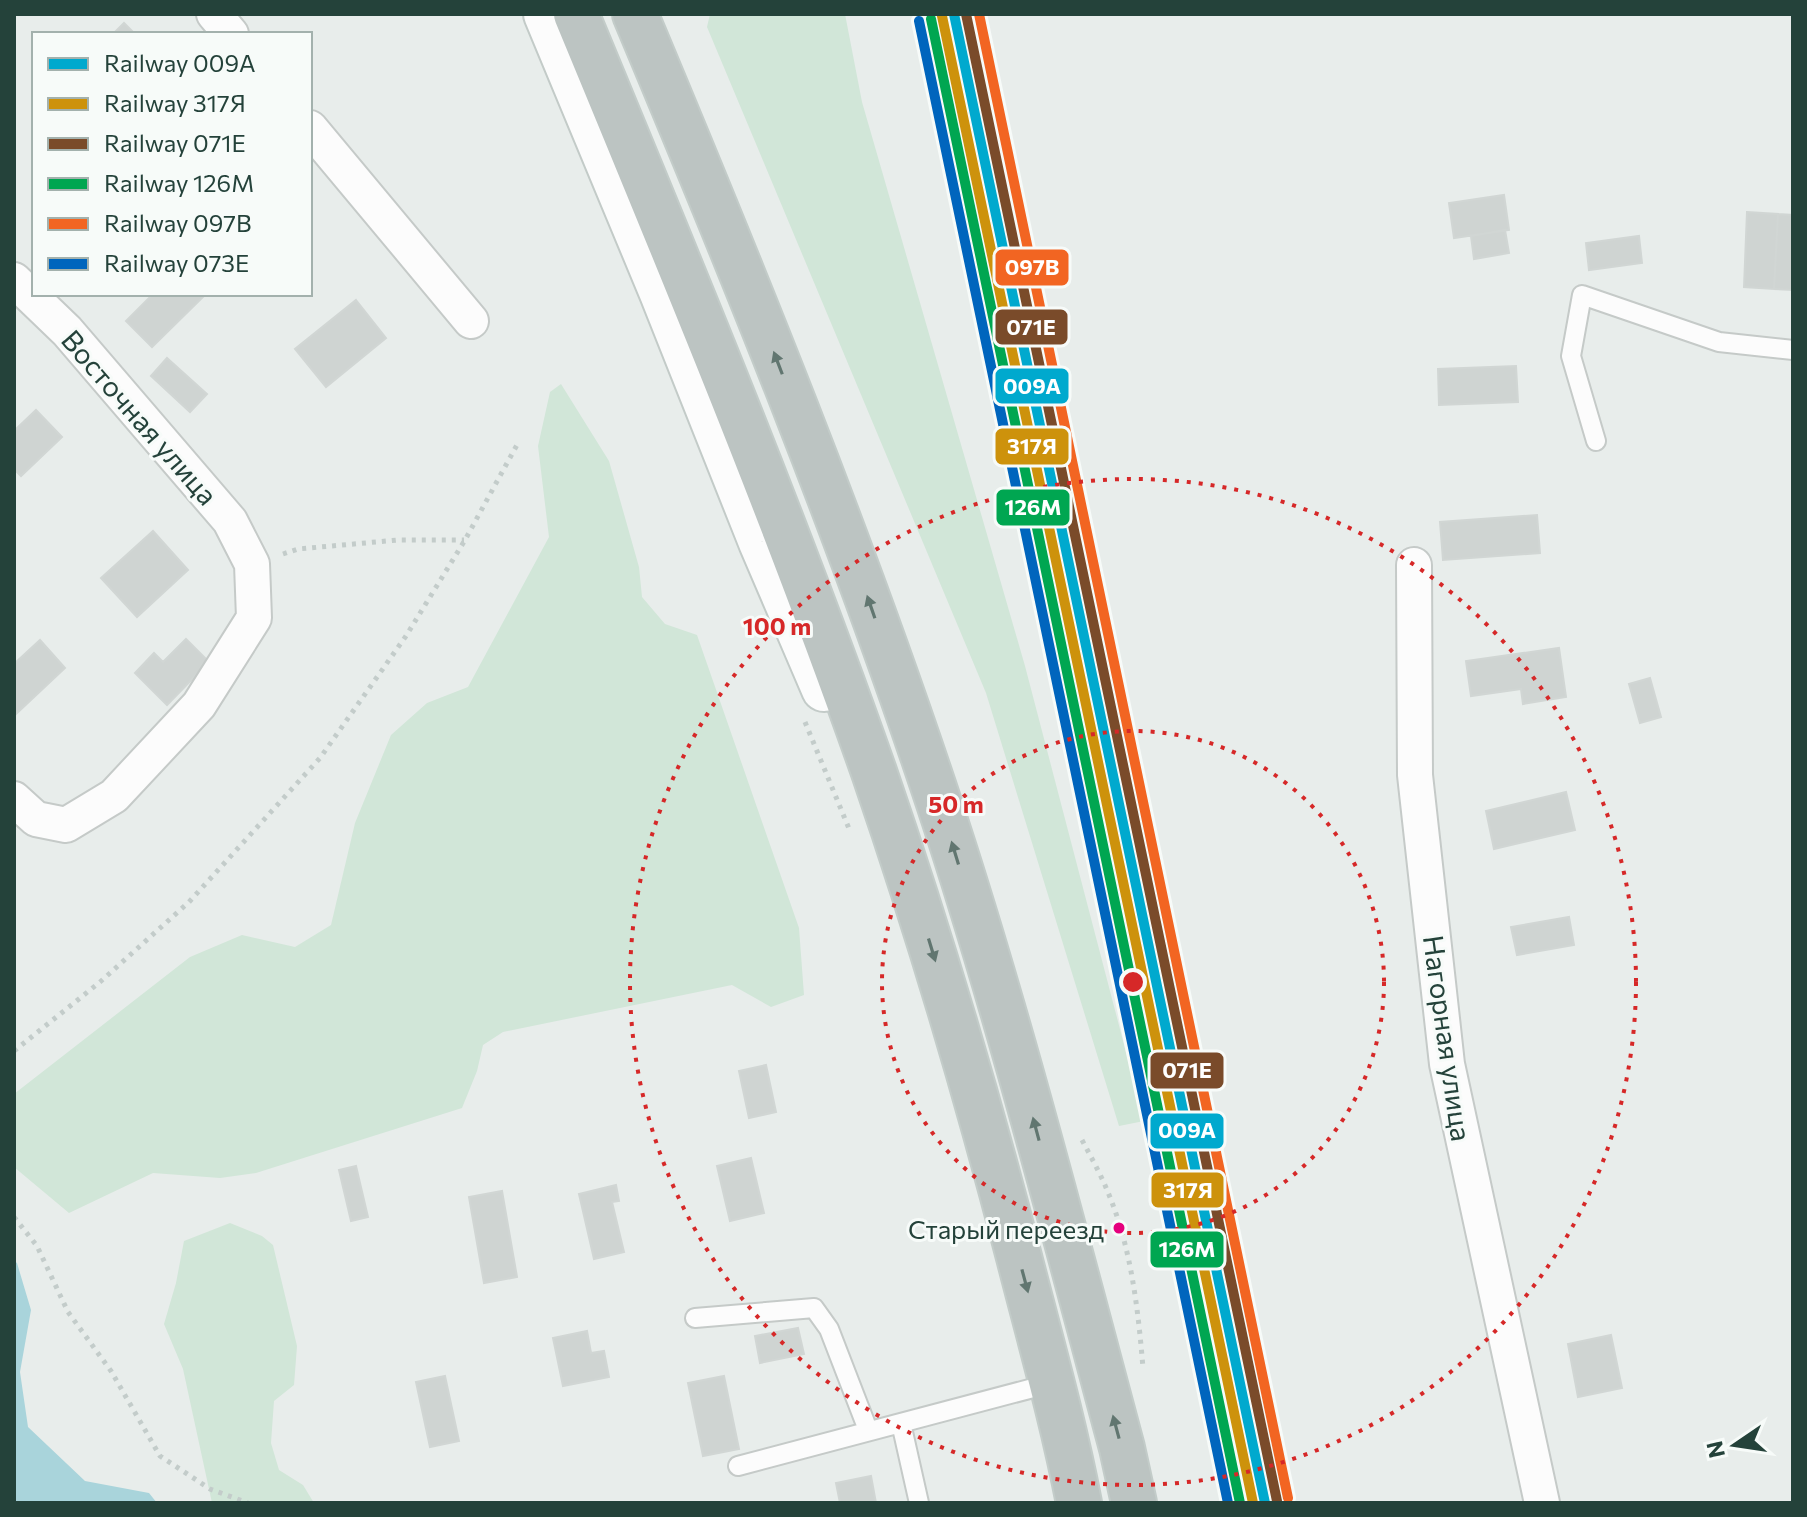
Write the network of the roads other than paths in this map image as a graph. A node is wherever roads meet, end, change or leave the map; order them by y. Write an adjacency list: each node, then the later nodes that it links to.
1 (214, 14): 5 (street)
2 (546, 14): 13 (street)
3 (576, 14): 13 (highway)
4 (635, 14): 21 (highway, one-way to 4)
5 (229, 32)
6 (312, 130): 8 (street)
7 (14, 280): 12 (street, Восточная улица)
8 (471, 321)
9 (1793, 350): 10 (lane)
10 (1596, 441)
11 (1414, 565): 22 (street, Нагорная улица)
12 (14, 799)
13 (918, 905): 15 (highway, one-way to 15)
14 (695, 1318): 17 (lane)
15 (1052, 1383): 16 (lane); 20 (highway)
16 (901, 1423): 17 (lane); 19 (lane)
17 (868, 1430): 18 (lane)
18 (738, 1466)
19 (919, 1503)
20 (1079, 1503)
21 (1134, 1503)
22 (1542, 1503)

